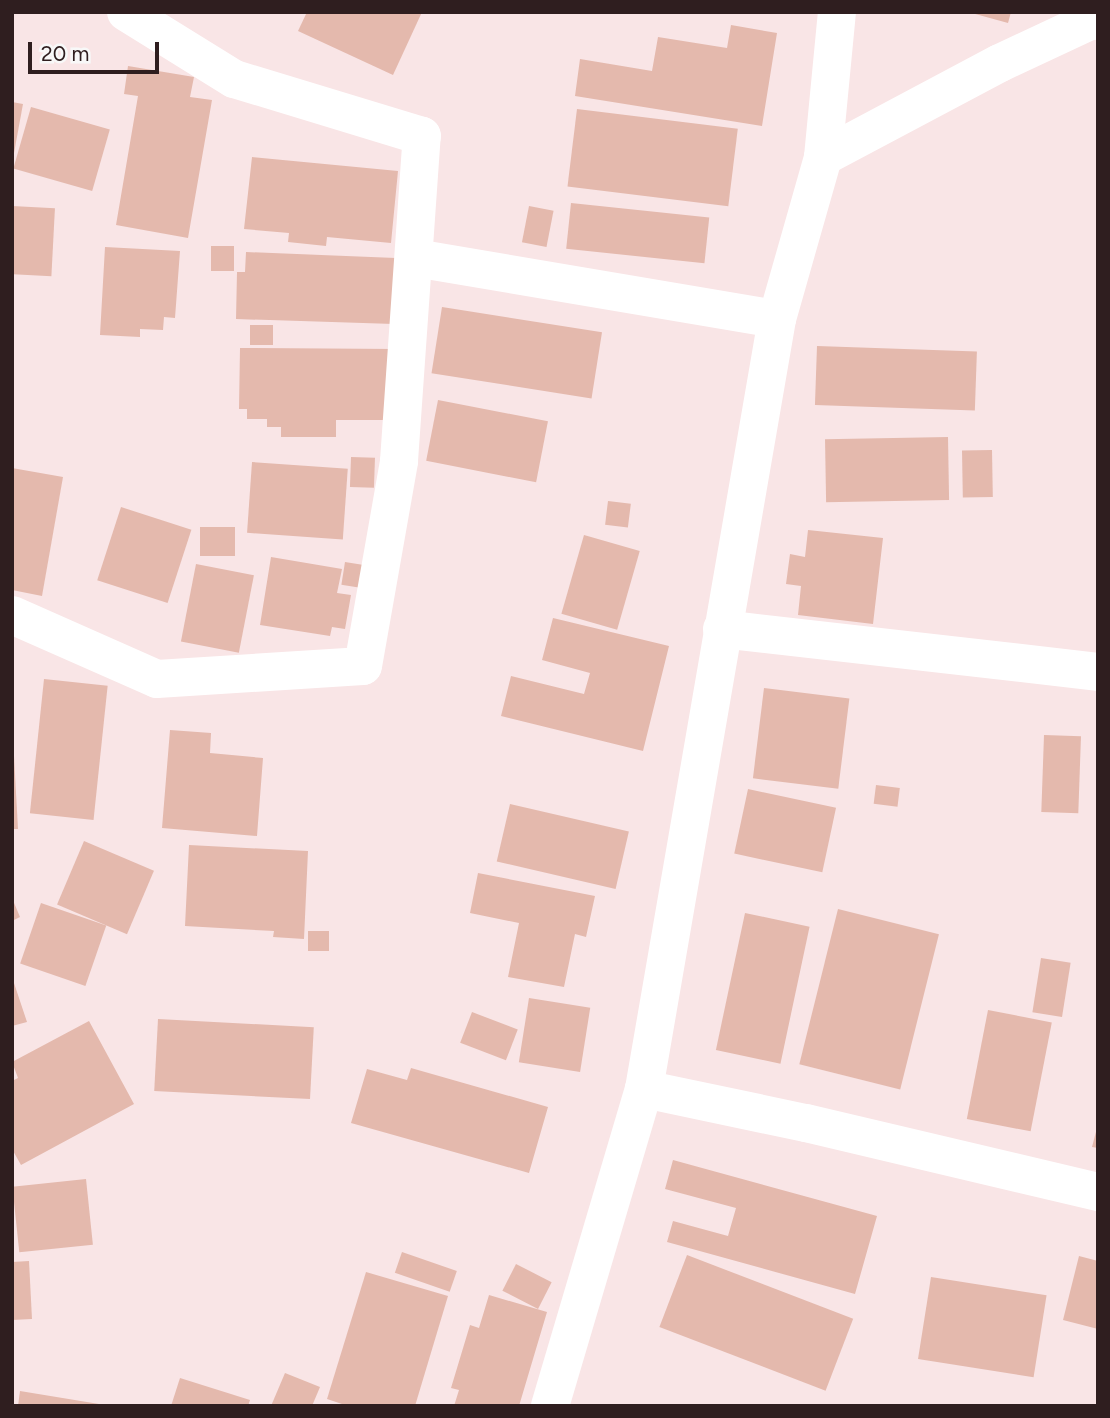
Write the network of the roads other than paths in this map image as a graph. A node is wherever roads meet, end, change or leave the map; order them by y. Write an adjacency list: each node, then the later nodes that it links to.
1 (126, 12): 5 (street)
2 (837, 12): 4 (street)
3 (1098, 20): 4 (street)
4 (823, 157): 6 (street)
5 (415, 258): 6 (street); 7 (street)
6 (777, 319): 8 (street)
7 (12, 615)
8 (722, 629): 9 (street); 10 (street)
9 (1098, 672)
10 (644, 1089): 11 (street); 12 (street)
11 (1098, 1192)
12 (550, 1406)

